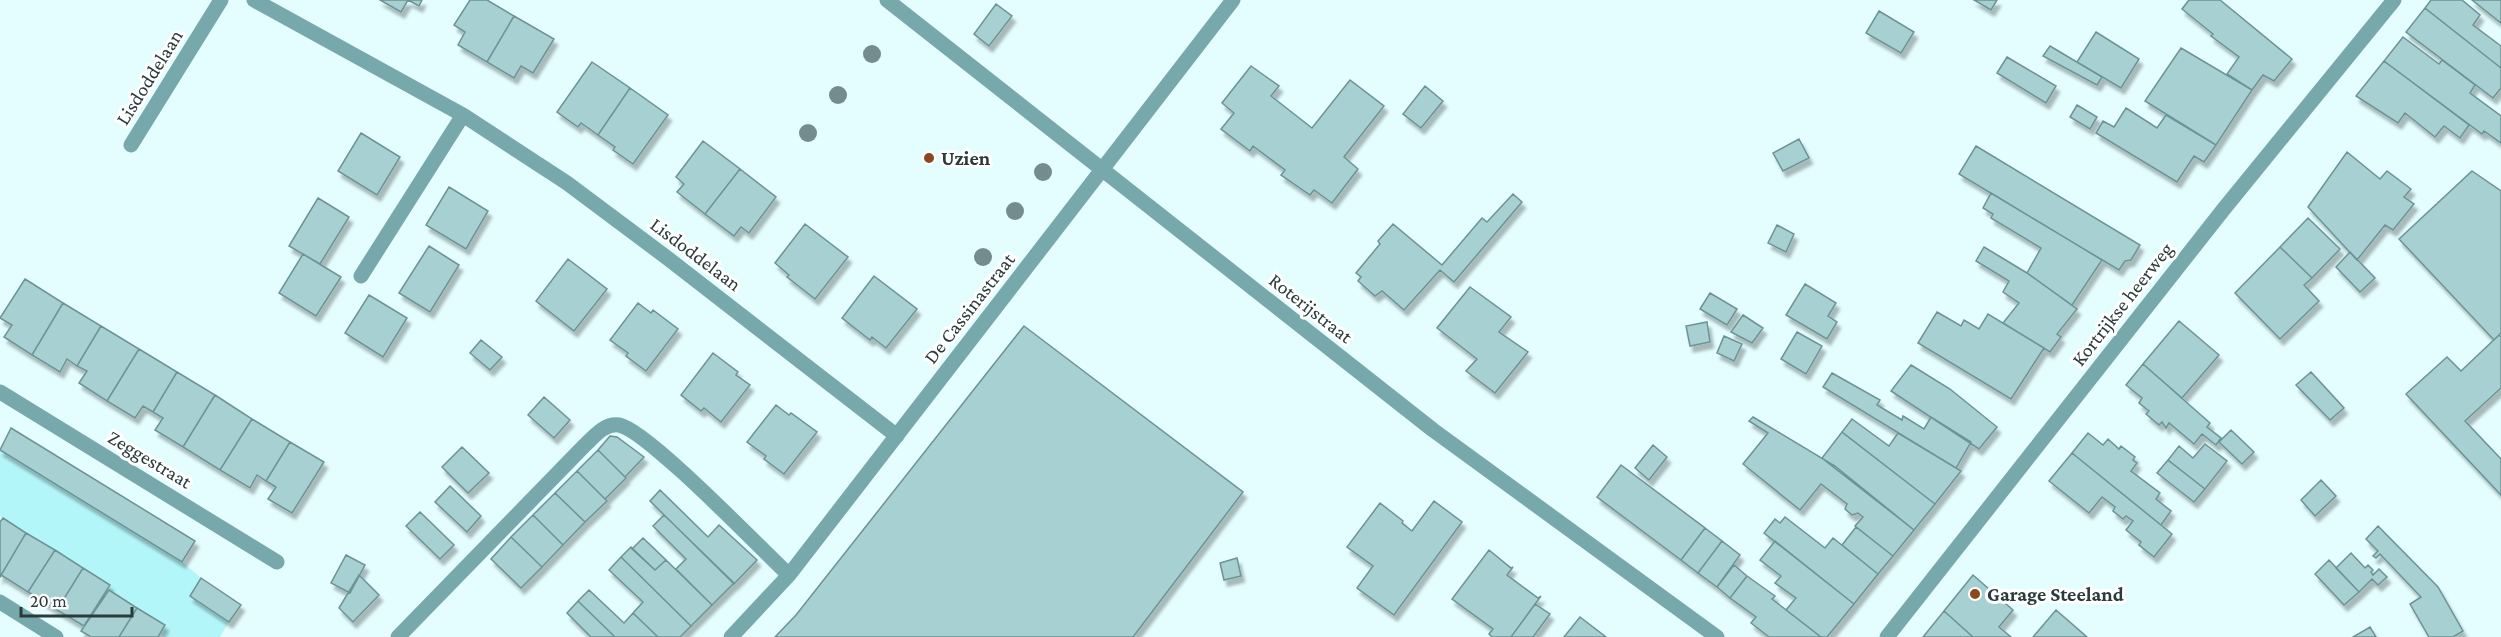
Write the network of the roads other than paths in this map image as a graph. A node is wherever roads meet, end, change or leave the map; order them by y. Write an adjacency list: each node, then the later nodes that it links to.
1 (221, 0): 7 (street, Lisdoddelaan)
2 (254, 0): 6 (street, Lisdoddelaan)
3 (887, 0): 8 (street, Roterijstraat)
4 (1233, 0): 8 (street, De Cassinastraat)
5 (2394, 0): 19 (street, Kortrijkse heerweg)
6 (463, 115): 9 (street); 11 (street, Lisdoddelaan)
7 (131, 145)
8 (1102, 171): 11 (street, De Cassinastraat); 18 (street, Roterijstraat)
9 (361, 276)
10 (0, 392): 12 (street, Zeggestraat)
11 (897, 436): 13 (street, De Cassinastraat)
12 (277, 562)
13 (789, 575): 16 (street); 17 (street, De Cassinastraat)
14 (0, 602): 15 (street)
15 (56, 637)
16 (398, 637)
17 (731, 637)
18 (1717, 637)
19 (1887, 637)

